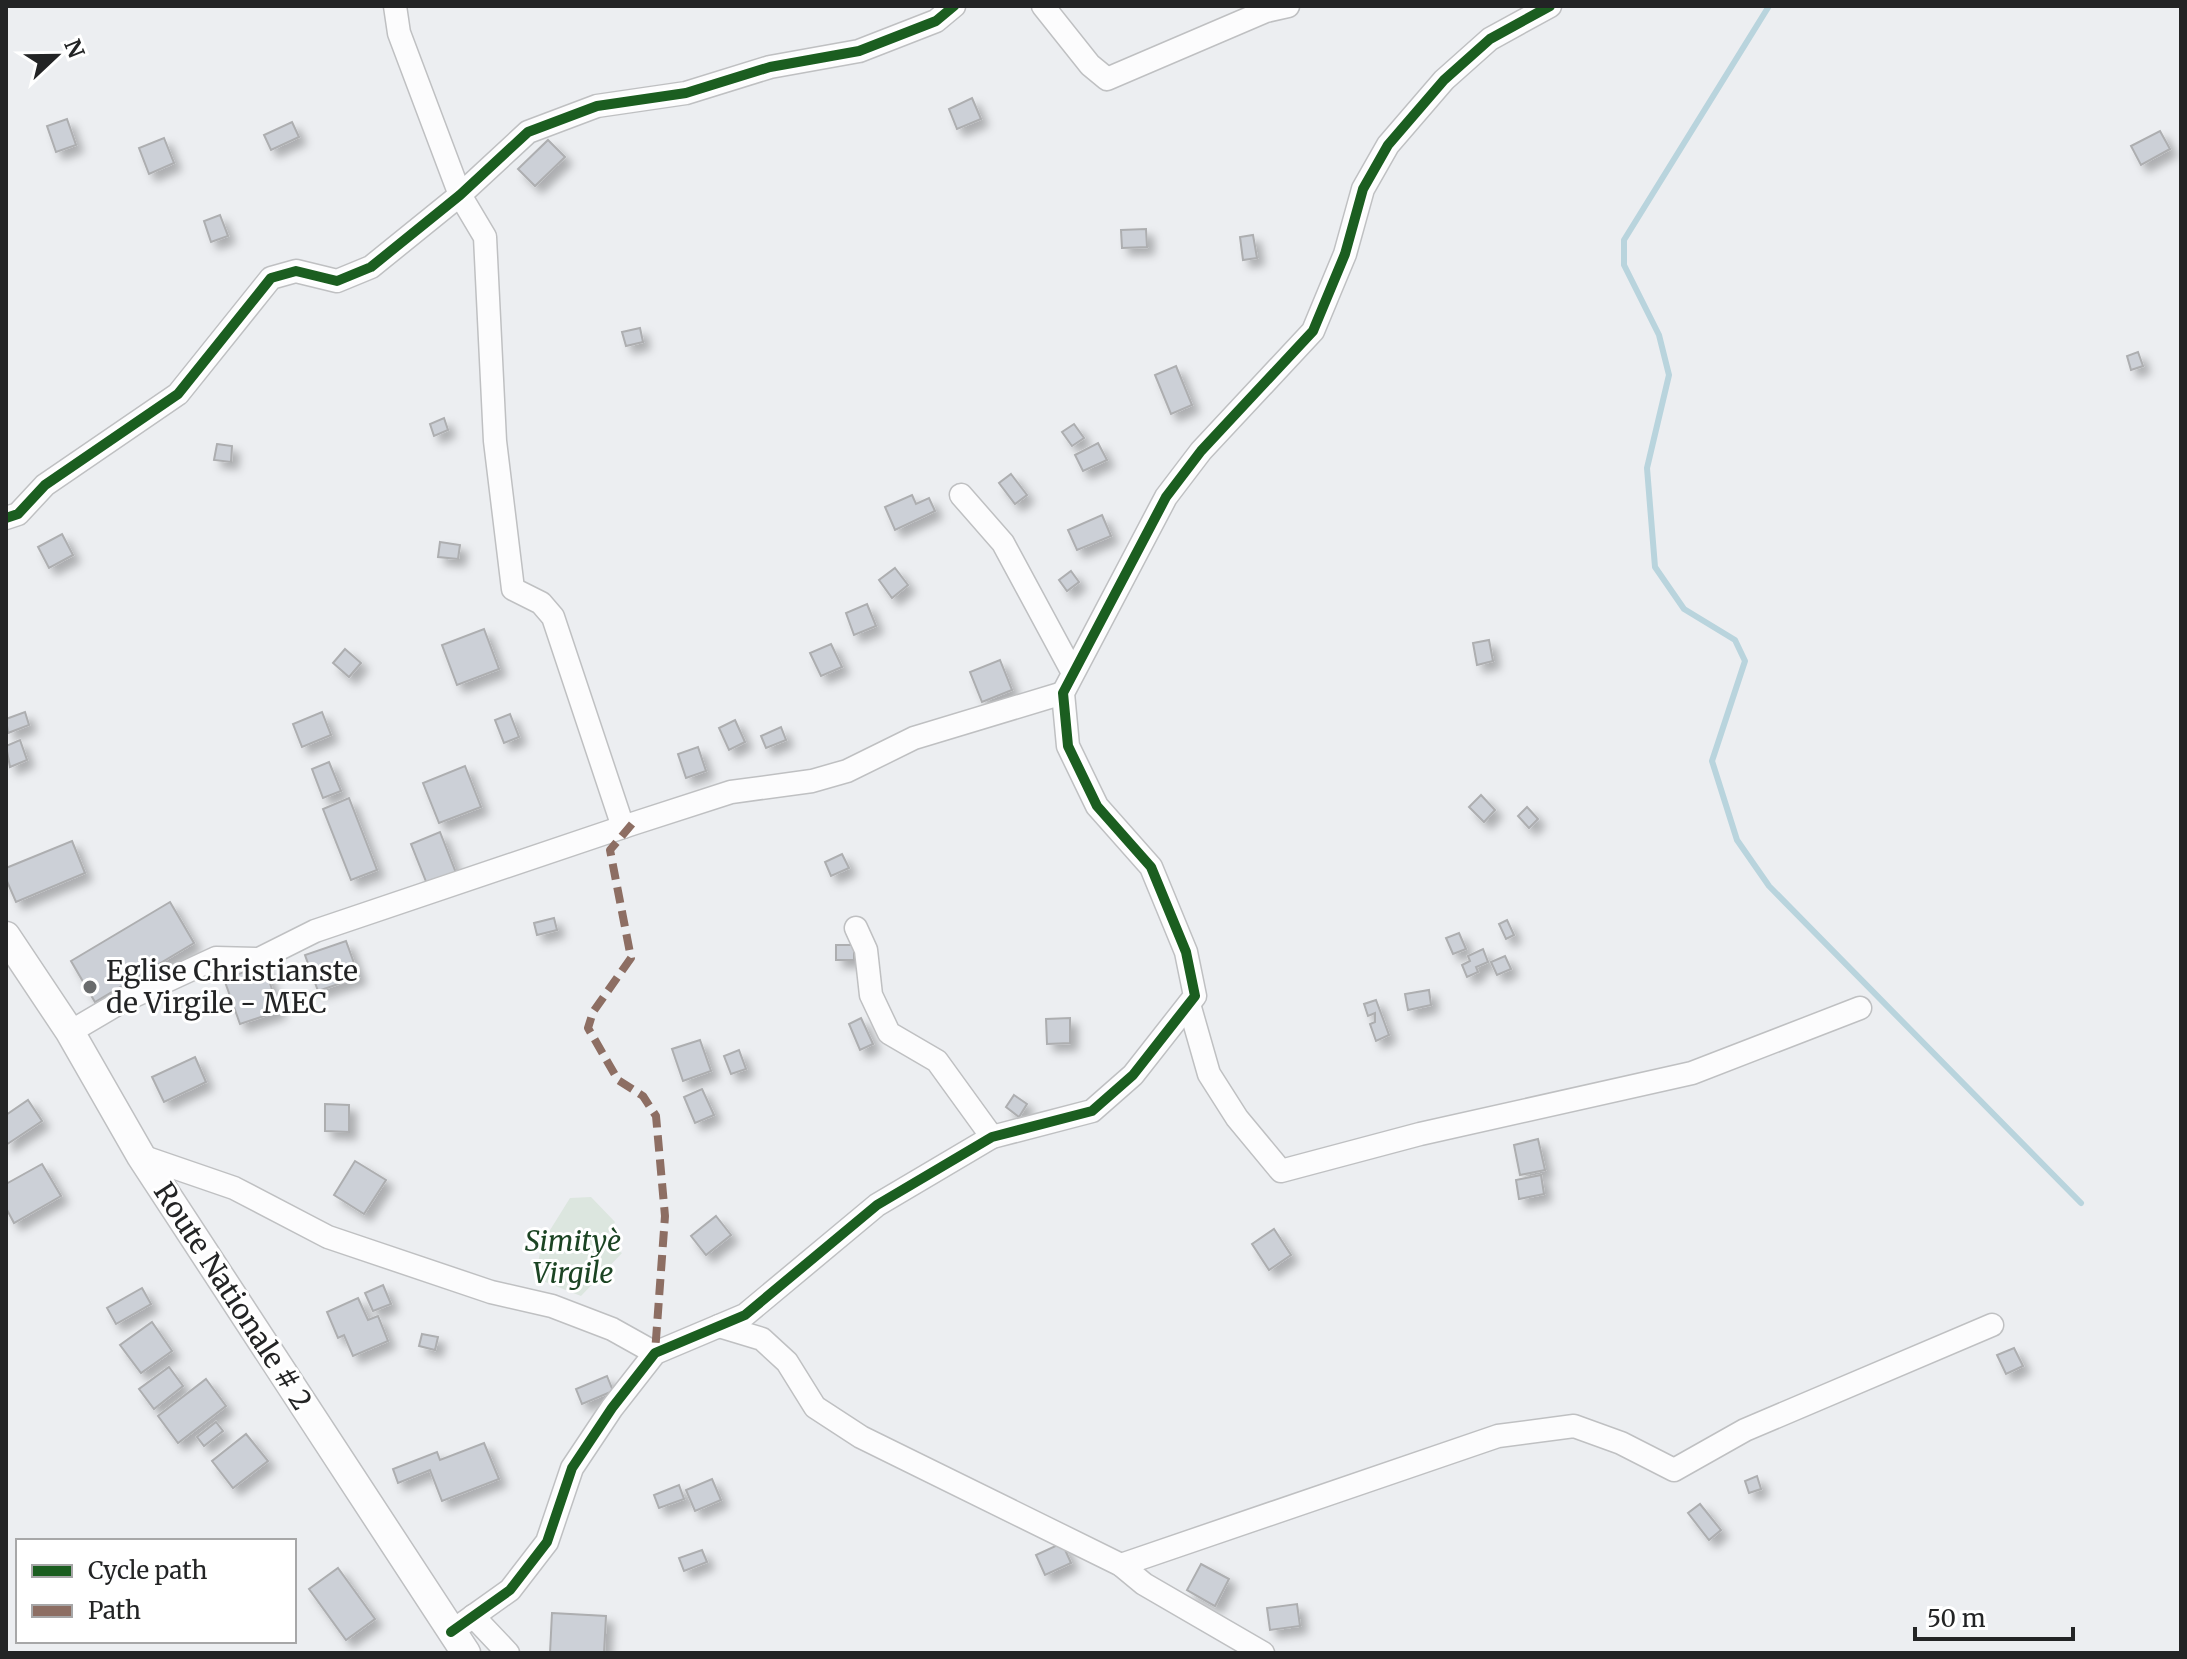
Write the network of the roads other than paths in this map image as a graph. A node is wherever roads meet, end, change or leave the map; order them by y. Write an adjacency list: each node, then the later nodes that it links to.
1 (395, 6): 6 (street)
2 (954, 6): 6 (street)
3 (1043, 6): 4 (street)
4 (1288, 6)
5 (1547, 6): 9 (street)
6 (460, 195): 8 (street); 11 (street)
7 (961, 495): 9 (street)
8 (6, 518)
9 (1072, 671): 10 (street)
10 (1063, 693): 11 (street); 14 (street)
11 (623, 827): 16 (street)
12 (856, 928): 17 (street)
13 (6, 936): 16 (main road, Route Nationale # 2)
14 (1189, 1004): 15 (street); 17 (street)
15 (1860, 1008)
16 (70, 1032): 18 (main road, Route Nationale # 2)
17 (992, 1137): 20 (street)
18 (141, 1156): 21 (street); 23 (main road, Route Nationale # 2)
19 (1992, 1325): 22 (street)
20 (719, 1326): 21 (street); 22 (street)
21 (655, 1353): 23 (street)
22 (1121, 1565): 25 (street)
23 (463, 1634): 24 (street)
24 (508, 1653)
25 (1263, 1653)

